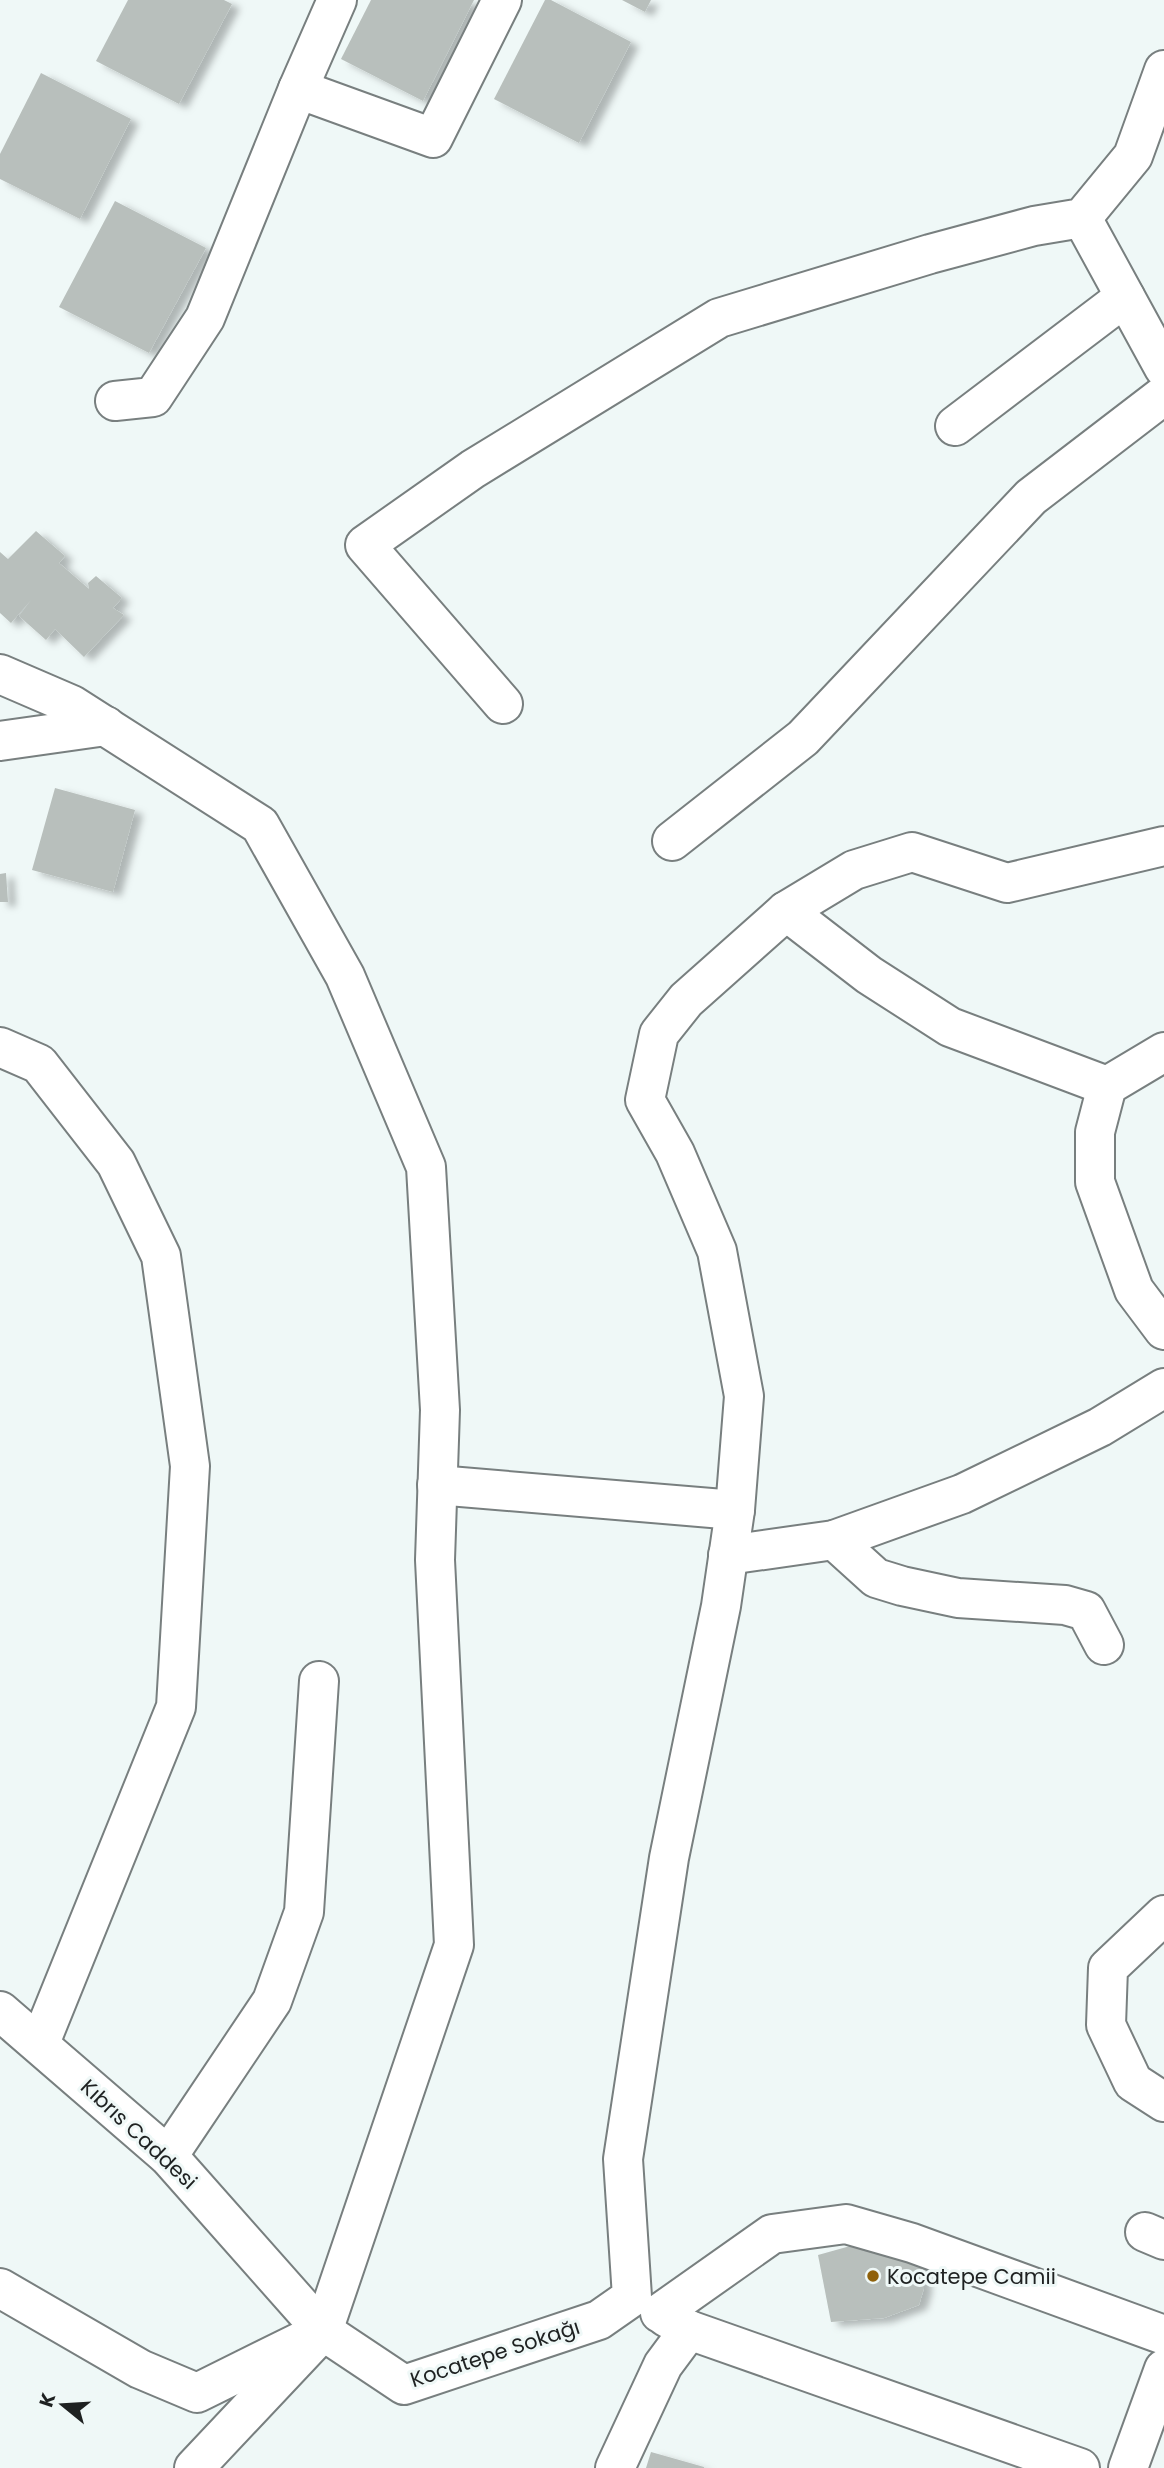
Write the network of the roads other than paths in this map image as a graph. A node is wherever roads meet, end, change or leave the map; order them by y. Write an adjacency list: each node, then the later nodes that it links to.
1 (337, 0): 4 (street)
2 (502, 0): 4 (street)
3 (1164, 70): 5 (street)
4 (298, 89): 9 (street)
5 (1082, 218): 6 (street); 12 (street)
6 (1125, 298): 7 (street); 10 (street)
7 (1164, 368)
8 (1164, 395): 15 (street)
9 (115, 401)
10 (955, 426)
11 (0, 674): 13 (street)
12 (503, 704)
13 (106, 726): 14 (street); 23 (street)
14 (0, 741)
15 (672, 841)
16 (1164, 846): 17 (street)
17 (786, 912): 20 (street); 24 (street)
18 (0, 1047): 31 (street)
19 (1164, 1052): 20 (street)
20 (1107, 1086): 21 (street)
21 (1159, 1320)
22 (1164, 1388): 25 (street)
23 (437, 1485): 24 (street); 36 (street)
24 (735, 1510): 26 (street)
25 (834, 1540): 26 (street); 27 (street)
26 (728, 1555): 35 (street)
27 (1104, 1645)
28 (319, 1681): 33 (street)
29 (1164, 1915): 32 (street)
30 (0, 2011): 31 (street, Kıbrıs Caddesi)
31 (40, 2043): 33 (street, Kıbrıs Caddesi)
32 (1164, 2102)
33 (168, 2156): 36 (street, Kıbrıs Caddesi)
34 (0, 2288): 36 (street)
35 (660, 2314): 36 (street, Kocatepe Sokağı); 37 (street); 40 (street); 41 (street)
36 (323, 2331): 39 (street)
37 (1164, 2335)
38 (1164, 2369): 42 (street)
39 (194, 2468)
40 (615, 2468)
41 (1080, 2468)
42 (1128, 2468)

